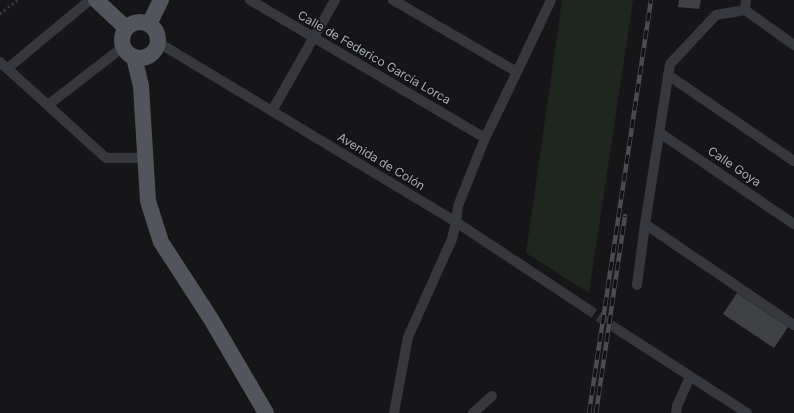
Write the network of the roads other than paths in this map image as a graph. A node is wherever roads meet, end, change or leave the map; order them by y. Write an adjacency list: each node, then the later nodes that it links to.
1 (90, 0): 17 (street)
2 (96, 0): 10 (main road)
3 (161, 0): 9 (main road)
4 (250, 0): 11 (street, Calle de Federico García Lorca)
5 (335, 0): 11 (street)
6 (393, 0): 18 (street)
7 (551, 0): 18 (street)
8 (746, 5): 12 (street); 19 (street)
9 (149, 24): 10 (main road); 14 (main road)
10 (126, 28): 16 (main road)
11 (314, 37): 21 (street); 23 (street, Calle de Federico García Lorca)
12 (783, 38): 13 (street); 15 (street)
13 (794, 38)
14 (159, 43): 16 (main road); 21 (street, Avenida de Colón)
15 (794, 45)
16 (128, 52): 20 (street); 24 (main road)
17 (4, 65): 20 (street)
18 (517, 72): 23 (street)
19 (668, 75): 22 (street); 25 (street)
20 (48, 105): 24 (street)
21 (272, 110): 26 (street, Avenida de Colón)
22 (660, 133): 27 (street); 28 (street, Calle Goya)
23 (485, 138): 26 (street)
24 (146, 158): 35 (main road)
25 (794, 161)
26 (456, 222): 30 (street, Avenida de Colón); 36 (street)
27 (645, 224): 29 (street); 31 (street)
28 (794, 224)
29 (637, 285)
30 (586, 308)
31 (794, 325)
32 (620, 330): 33 (street)
33 (690, 377): 38 (street); 39 (street)
34 (492, 396): 37 (street)
35 (266, 413)
36 (394, 413)
37 (473, 413)
38 (676, 413)
39 (747, 413)

